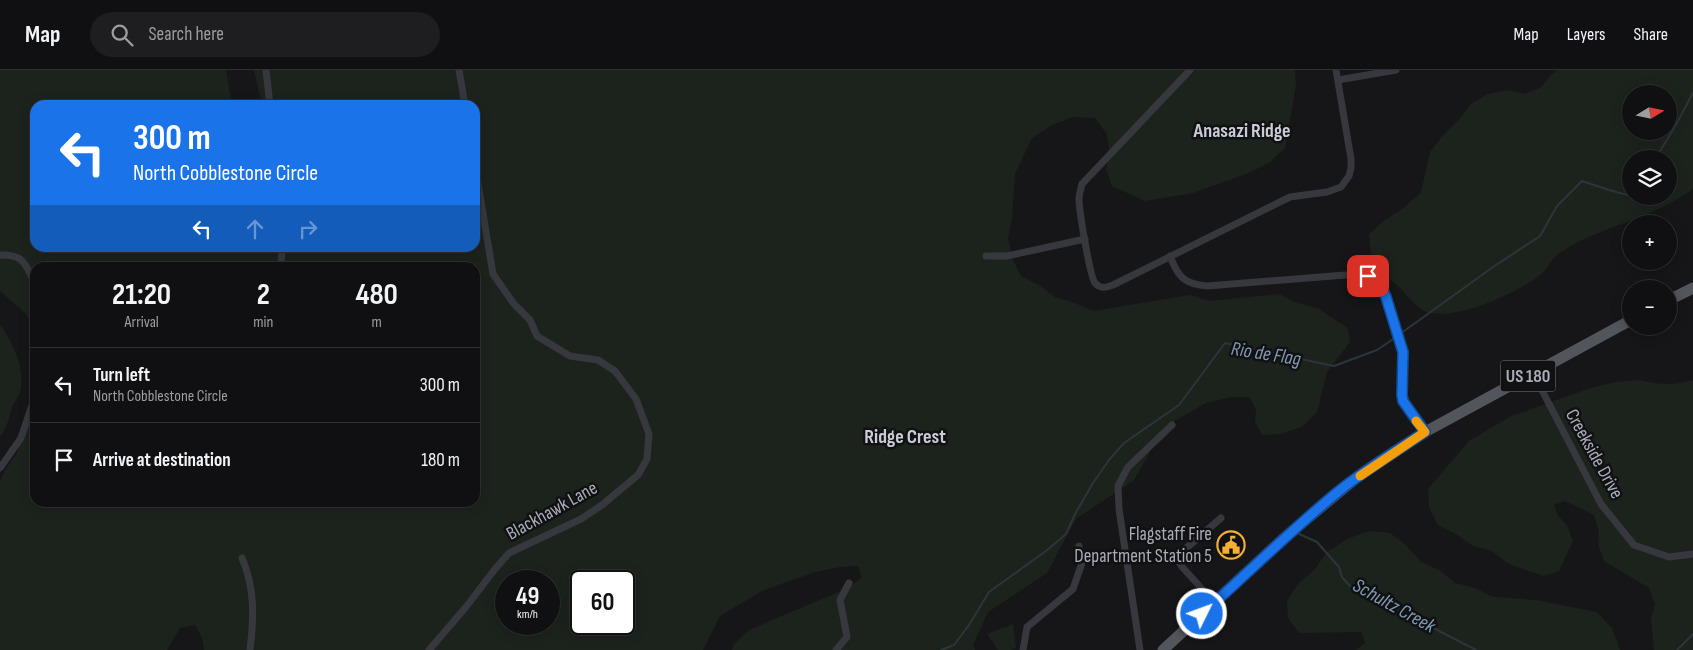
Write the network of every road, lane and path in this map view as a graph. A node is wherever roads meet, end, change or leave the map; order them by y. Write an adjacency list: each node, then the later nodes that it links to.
1 (266, 70): 7 (street)
2 (459, 70): 8 (street)
3 (1190, 70): 10 (street)
4 (1336, 70): 6 (street)
5 (1396, 70): 6 (street)
6 (1338, 80): 13 (street)
7 (269, 100)
8 (464, 100)
9 (480, 195): 30 (street, Blackhawk Lane)
10 (1085, 239): 12 (street); 13 (street)
11 (0, 255): 14 (street)
12 (986, 256)
13 (1170, 256): 21 (street)
14 (30, 274)
15 (1693, 288): 16 (main road)
16 (1677, 296)
17 (1622, 325): 18 (main road, US 180)
18 (1533, 373): 21 (main road, US 180); 25 (street, Creekside Drive)
19 (30, 411): 22 (street)
20 (1172, 425): 33 (street)
21 (1425, 432): 28 (main road, US 180)
22 (0, 468)
23 (1221, 518): 28 (street)
24 (1080, 546): 32 (street)
25 (1693, 554)
26 (242, 558): 29 (street)
27 (849, 583): 31 (street)
28 (1215, 602): 34 (main road, US 180)
29 (250, 650)
30 (430, 650)
31 (836, 650)
32 (1023, 650)
33 (1140, 650)
34 (1163, 650)

